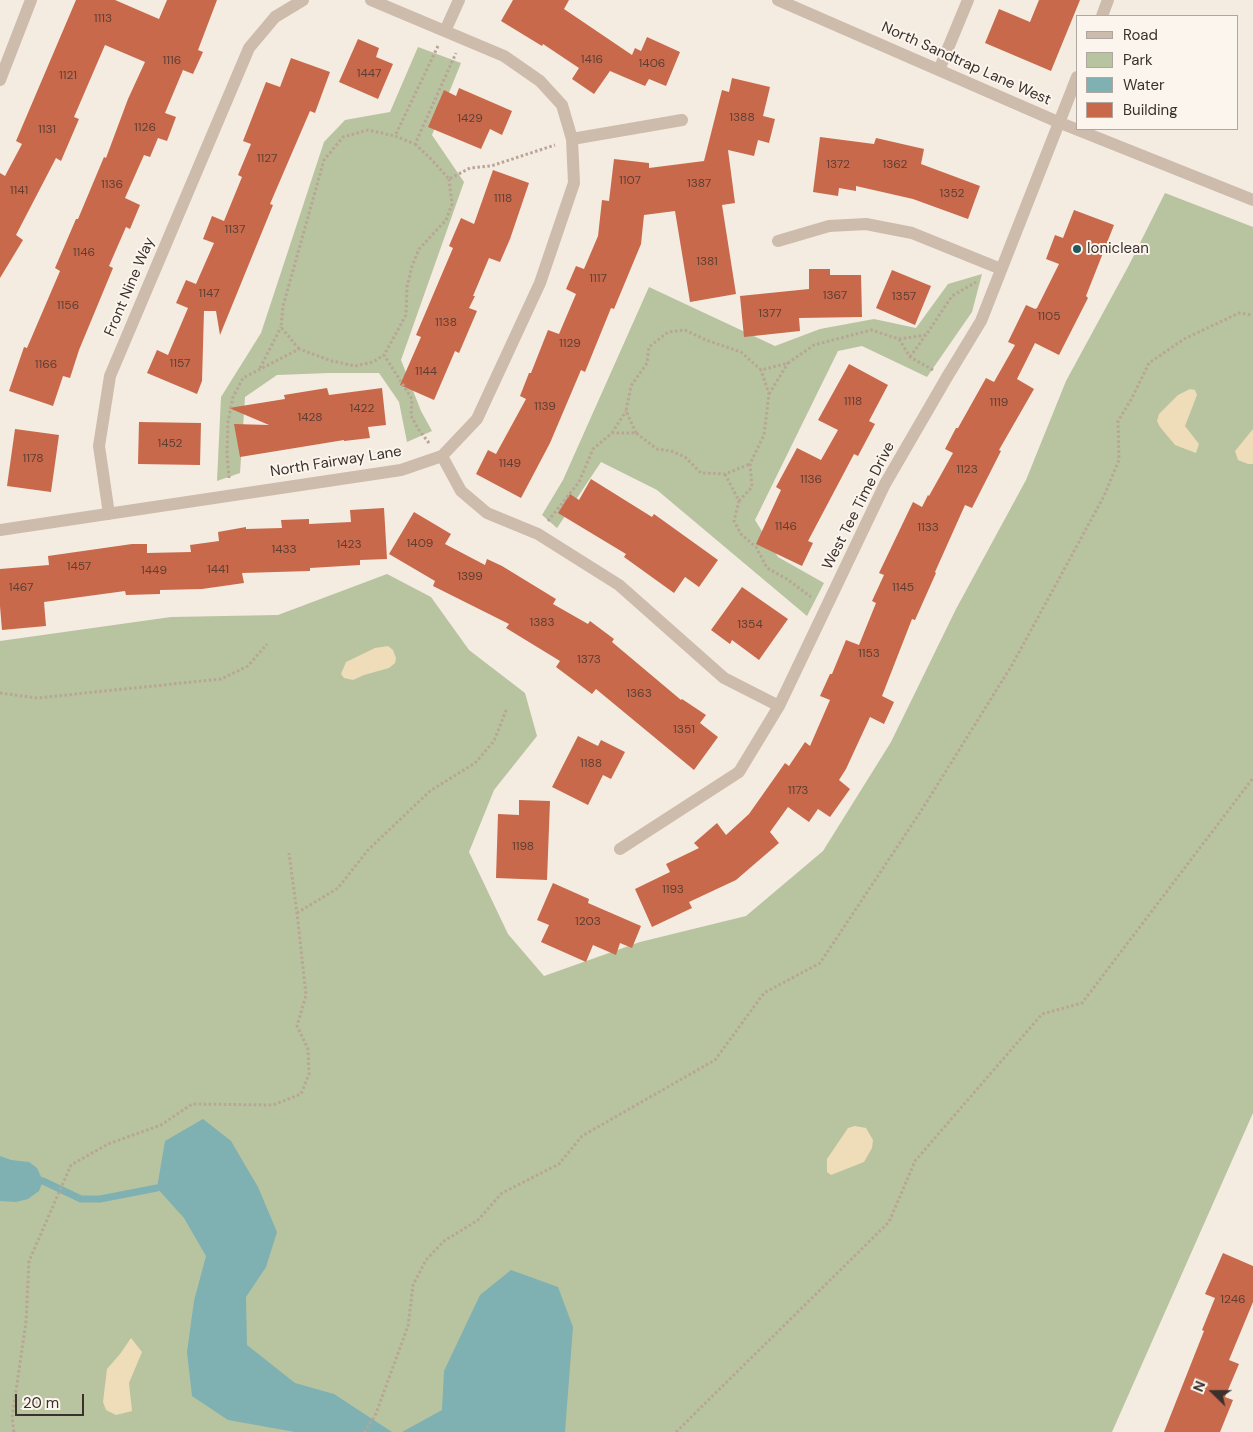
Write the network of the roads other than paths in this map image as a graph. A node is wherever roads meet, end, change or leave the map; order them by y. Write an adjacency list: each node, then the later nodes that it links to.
1 (32, 0): 12 (street)
2 (303, 0): 22 (street, Front Nine Way)
3 (371, 0): 9 (street)
4 (459, 0): 9 (street)
5 (778, 0): 10 (street, North Sandtrap Lane West)
6 (968, 0): 10 (street)
7 (1108, 0): 8 (street)
8 (1102, 15)
9 (445, 31): 17 (street)
10 (939, 70): 14 (street, North Sandtrap Lane West)
11 (1076, 79): 14 (street, West Tee Time Drive)
12 (0, 80)
13 (682, 120): 17 (street)
14 (1058, 122): 15 (street, North Sandtrap Lane West); 20 (street, West Tee Time Drive)
15 (1076, 129)
16 (1078, 130): 18 (street, North Sandtrap Lane West)
17 (572, 139): 21 (street)
18 (1253, 200)
19 (778, 241): 20 (street)
20 (1001, 269): 24 (street, West Tee Time Drive)
21 (442, 456): 22 (street, North Fairway Lane); 24 (street)
22 (109, 514): 23 (street)
23 (0, 530)
24 (779, 706): 25 (street, West Tee Time Drive)
25 (620, 848)

